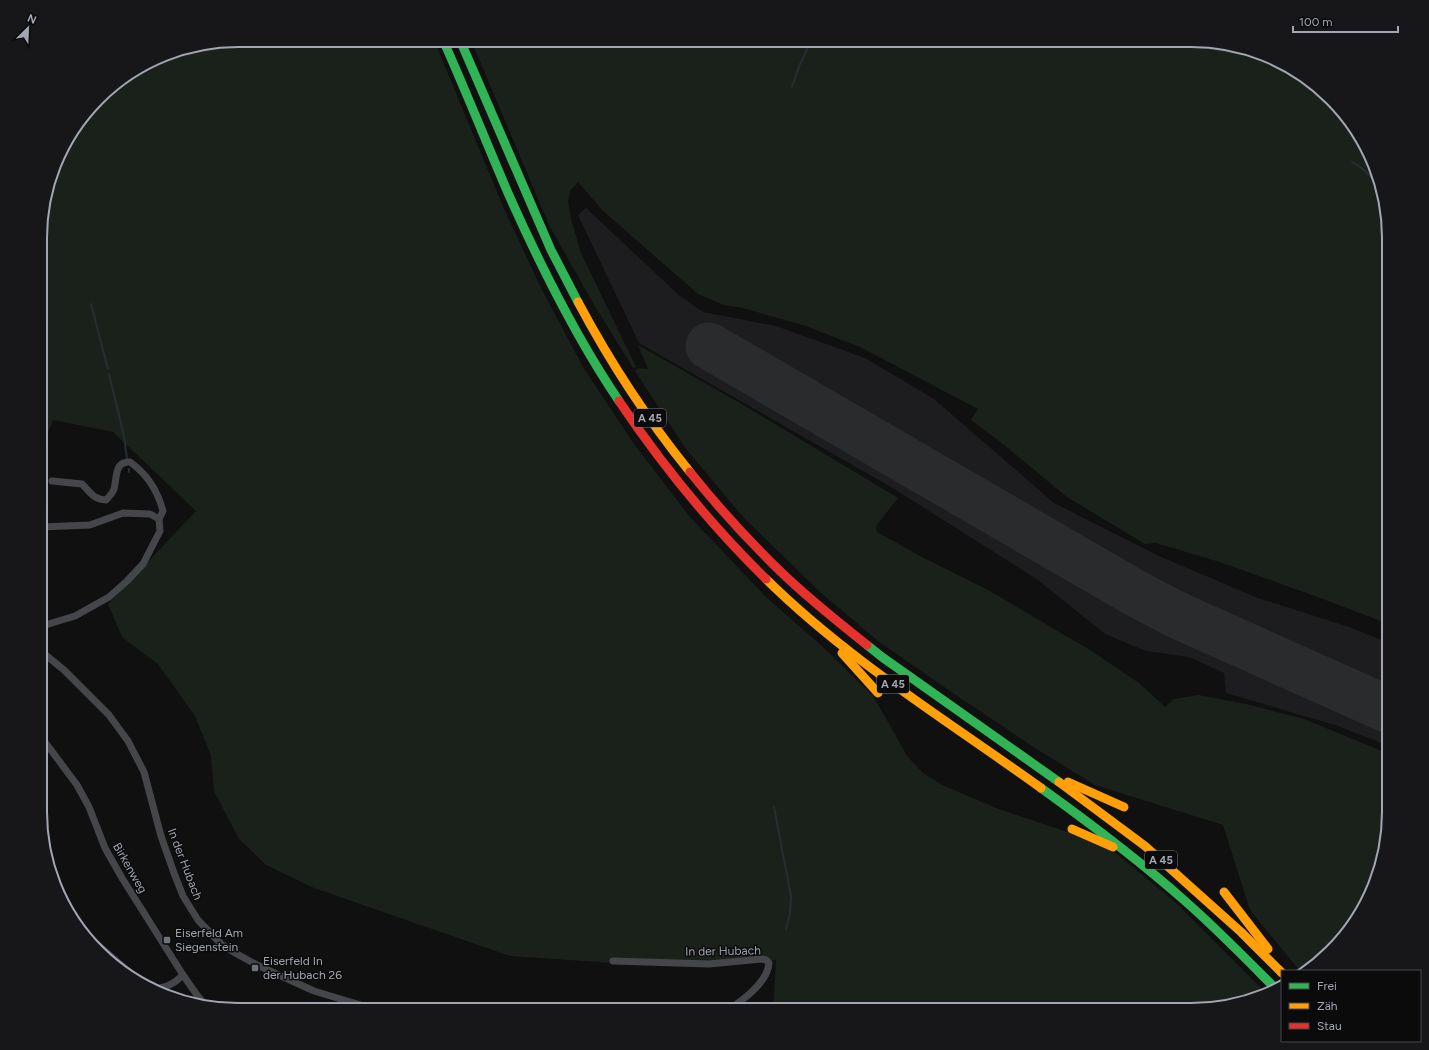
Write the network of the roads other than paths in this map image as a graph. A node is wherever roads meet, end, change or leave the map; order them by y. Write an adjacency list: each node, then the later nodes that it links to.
1 (446, 47): 7 (highway, A 45)
2 (463, 47): 11 (highway, A 45)
3 (52, 481): 4 (street)
4 (159, 519): 5 (street); 6 (street)
5 (47, 527)
6 (47, 624)
7 (822, 630): 9 (highway); 14 (highway, A 45)
8 (47, 656): 23 (street, In der Hubach)
9 (878, 693)
10 (47, 745): 19 (street, Birkenweg)
11 (1029, 760): 12 (highway); 17 (highway, A 45)
12 (1124, 807)
13 (1072, 828): 14 (highway)
14 (1132, 856): 20 (highway, A 45)
15 (1224, 892): 18 (highway)
16 (613, 961): 24 (street, In der Hubach)
17 (1281, 970)
18 (1282, 970)
19 (182, 975): 21 (street); 22 (street, Birkenweg)
20 (1272, 985)
21 (165, 988)
22 (200, 999)
23 (354, 1003)
24 (739, 1003)

